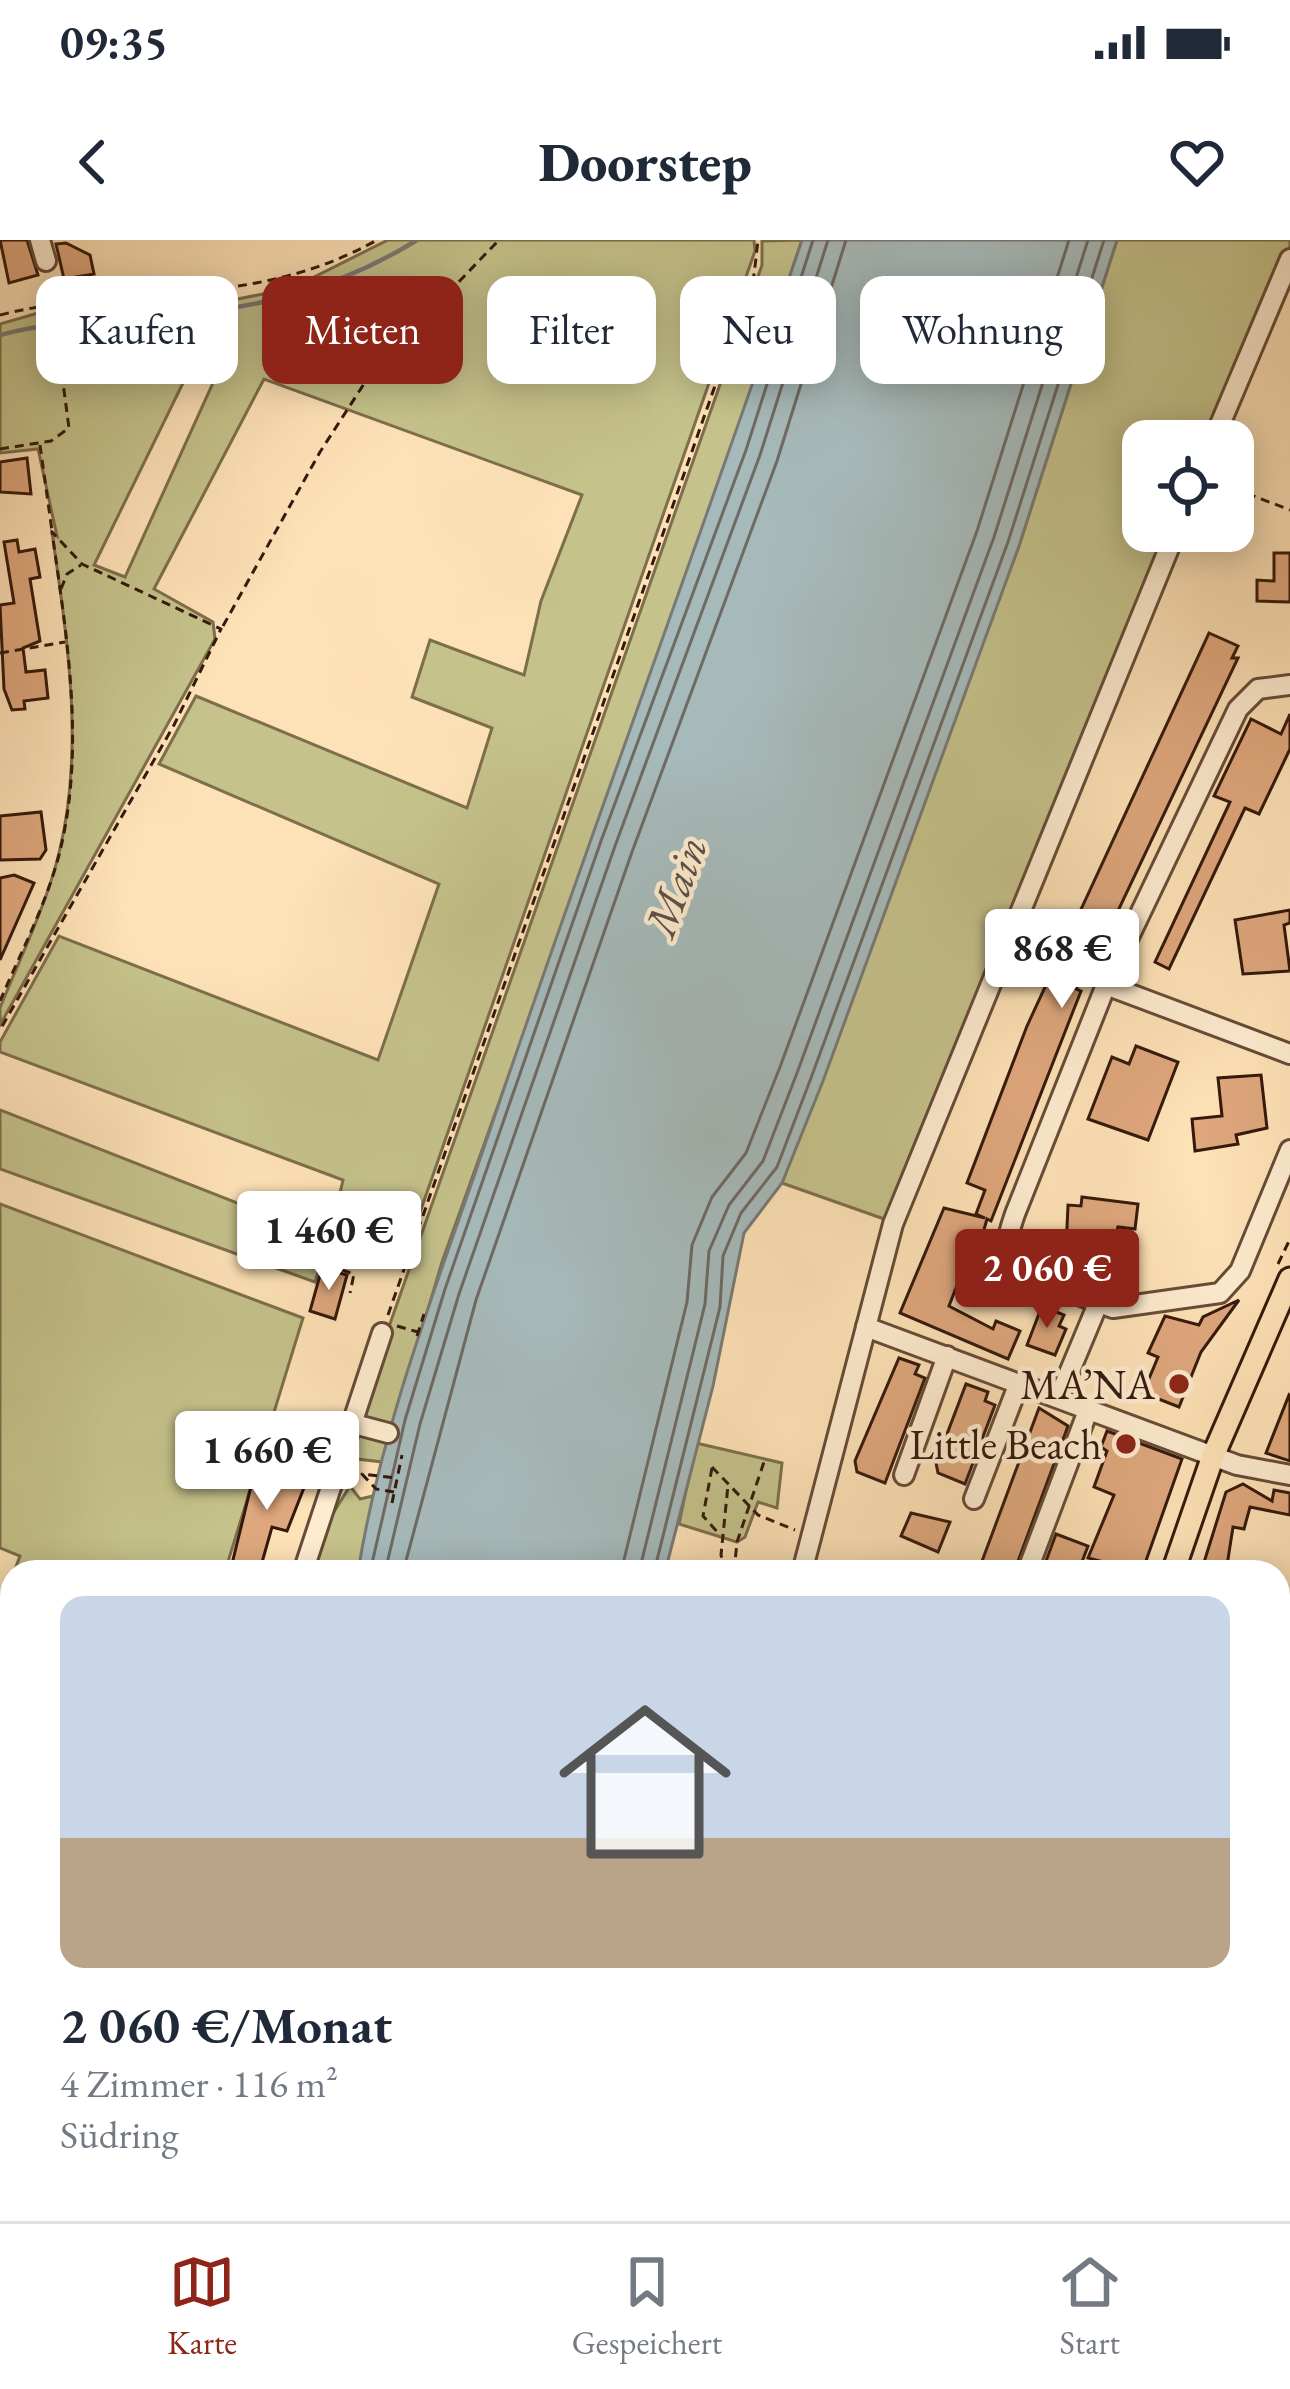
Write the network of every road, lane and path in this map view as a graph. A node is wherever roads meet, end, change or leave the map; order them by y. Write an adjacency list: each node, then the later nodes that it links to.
1 (40, 240): 6 (street)
2 (376, 240): 8 (path)
3 (499, 240): 21 (path)
4 (758, 240): 36 (path)
5 (1290, 259): 12 (street)
6 (46, 261): 7 (path)
7 (48, 276)
8 (238, 288)
9 (36, 305): 10 (path)
10 (0, 315)
11 (65, 384): 13 (path)
12 (1222, 420)
13 (40, 445): 14 (path); 17 (path)
14 (0, 449)
15 (1254, 496): 16 (path)
16 (1290, 510)
17 (52, 532): 19 (path); 20 (path)
18 (1167, 552): 35 (street)
19 (82, 564): 20 (path); 21 (path)
20 (60, 591): 22 (path)
21 (221, 629): 27 (path)
22 (66, 642): 23 (path); 26 (path)
23 (0, 653)
24 (1290, 685): 25 (street)
25 (1106, 986): 28 (street); 33 (street)
26 (0, 1001)
27 (0, 1030)
28 (1290, 1054)
29 (1290, 1150): 33 (street)
30 (342, 1270): 32 (path)
31 (1290, 1279): 45 (main road)
32 (350, 1292)
33 (1096, 1306): 40 (street)
34 (424, 1314): 37 (path)
35 (866, 1327): 38 (street); 57 (street)
36 (382, 1333): 42 (street)
37 (416, 1333)
38 (946, 1356): 39 (street); 49 (street)
39 (1019, 1383): 40 (street); 54 (street)
40 (1059, 1397): 41 (street)
41 (1089, 1408): 45 (street); 63 (street)
42 (354, 1424): 43 (street); 47 (street)
43 (388, 1433)
44 (402, 1454): 51 (path)
45 (1213, 1456): 50 (street); 64 (main road)
46 (764, 1459): 56 (path)
47 (340, 1468): 48 (street); 59 (street)
48 (362, 1474): 51 (path); 53 (path)
49 (904, 1475)
50 (1290, 1475)
51 (398, 1478): 53 (path)
52 (729, 1483): 56 (path); 58 (path); 58 (path)
53 (394, 1492): 55 (path)
54 (974, 1499)
55 (392, 1503)
56 (750, 1506): 57 (path); 61 (path)
57 (812, 1536): 62 (street)
58 (723, 1538): 60 (path)
59 (307, 1560)
60 (725, 1560)
61 (737, 1560)
62 (805, 1560)
63 (1032, 1560)
64 (1178, 1560)

